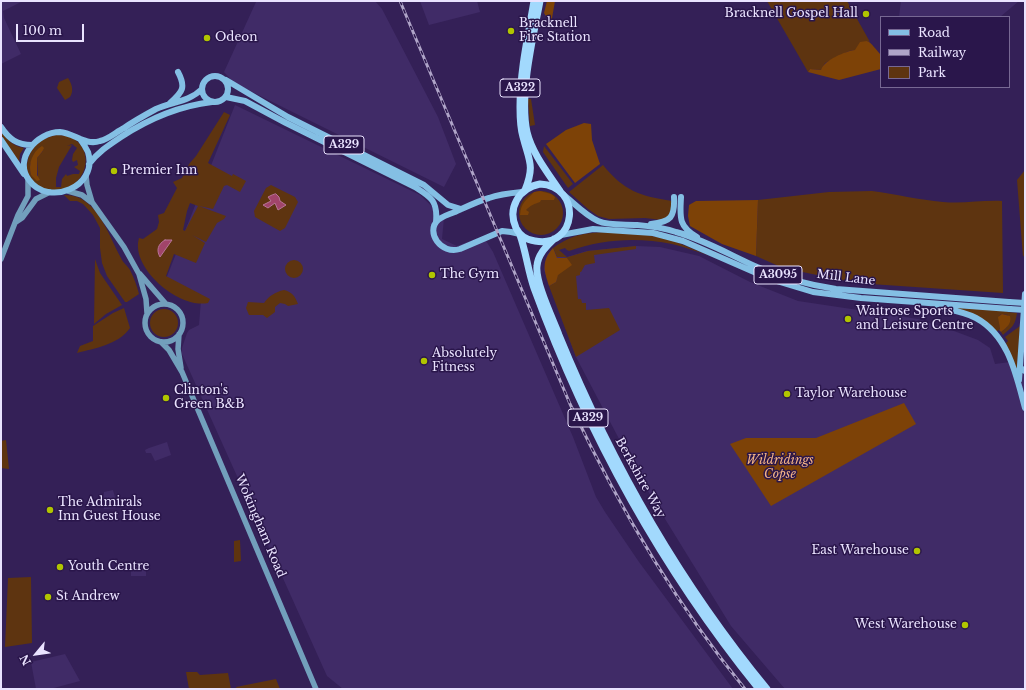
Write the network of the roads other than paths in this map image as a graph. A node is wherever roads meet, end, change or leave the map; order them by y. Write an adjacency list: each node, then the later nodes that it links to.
1 (534, 1): 17 (highway, A322)
2 (540, 1): 19 (highway, A322)
3 (178, 72): 8 (main road)
4 (226, 80): 5 (main road); 6 (main road); 23 (main road, A329)
5 (202, 89): 7 (main road); 8 (main road)
6 (226, 97): 7 (main road); 25 (main road, A329)
7 (212, 102): 13 (main road)
8 (169, 104): 10 (main road)
9 (1, 127): 12 (main road)
10 (80, 139): 12 (main road); 13 (main road)
11 (1, 140): 15 (main road)
12 (32, 144): 15 (main road)
13 (89, 164): 14 (main road)
14 (86, 175): 16 (main road); 20 (main road)
15 (27, 178): 18 (main road); 22 (main road)
16 (68, 191): 18 (main road); 20 (main road)
17 (524, 191): 19 (highway); 23 (main road); 27 (highway)
18 (50, 192): 21 (main road)
19 (562, 193): 26 (main road, Mill Lane / A3095); 28 (highway)
20 (92, 202): 31 (main road)
21 (32, 203): 22 (main road); 24 (main road)
22 (24, 204): 24 (main road)
23 (461, 209): 25 (main road)
24 (16, 222): 30 (main road)
25 (436, 222): 27 (main road, A329)
26 (640, 225): 29 (main road, Mill Lane / A3095); 29 (main road)
27 (520, 235): 28 (highway); 44 (highway, Berkshire Way / A329)
28 (558, 237): 33 (main road, Mill Lane / A3095); 44 (highway, Berkshire Way / A329)
29 (709, 244): 36 (main road, Mill Lane / A3095)
30 (1, 259)
31 (139, 274): 35 (main road); 38 (main road)
32 (1025, 294): 42 (main road, A3095)
33 (921, 302): 36 (main road, Mill Lane / A3095); 42 (main road, A3095)
34 (1025, 303): 36 (main road, Mill Lane / A3095, bridge)
35 (166, 304): 38 (main road); 39 (main road)
36 (1009, 305): 37 (main road, Mill Lane / A3095, bridge)
37 (1025, 310)
38 (147, 313): 40 (main road)
39 (179, 334): 40 (main road); 41 (main road, Wokingham Road)
40 (161, 342): 41 (main road, Wokingham Road)
41 (182, 372): 46 (main road, Wokingham Road)
42 (1019, 381): 43 (main road, A3095)
43 (1025, 408)
44 (687, 586): 45 (highway, Berkshire Way / A329)
45 (698, 602): 47 (highway, Berkshire Way / A329); 48 (highway, Berkshire Way / A329)
46 (316, 689)
47 (759, 689)
48 (767, 689)

